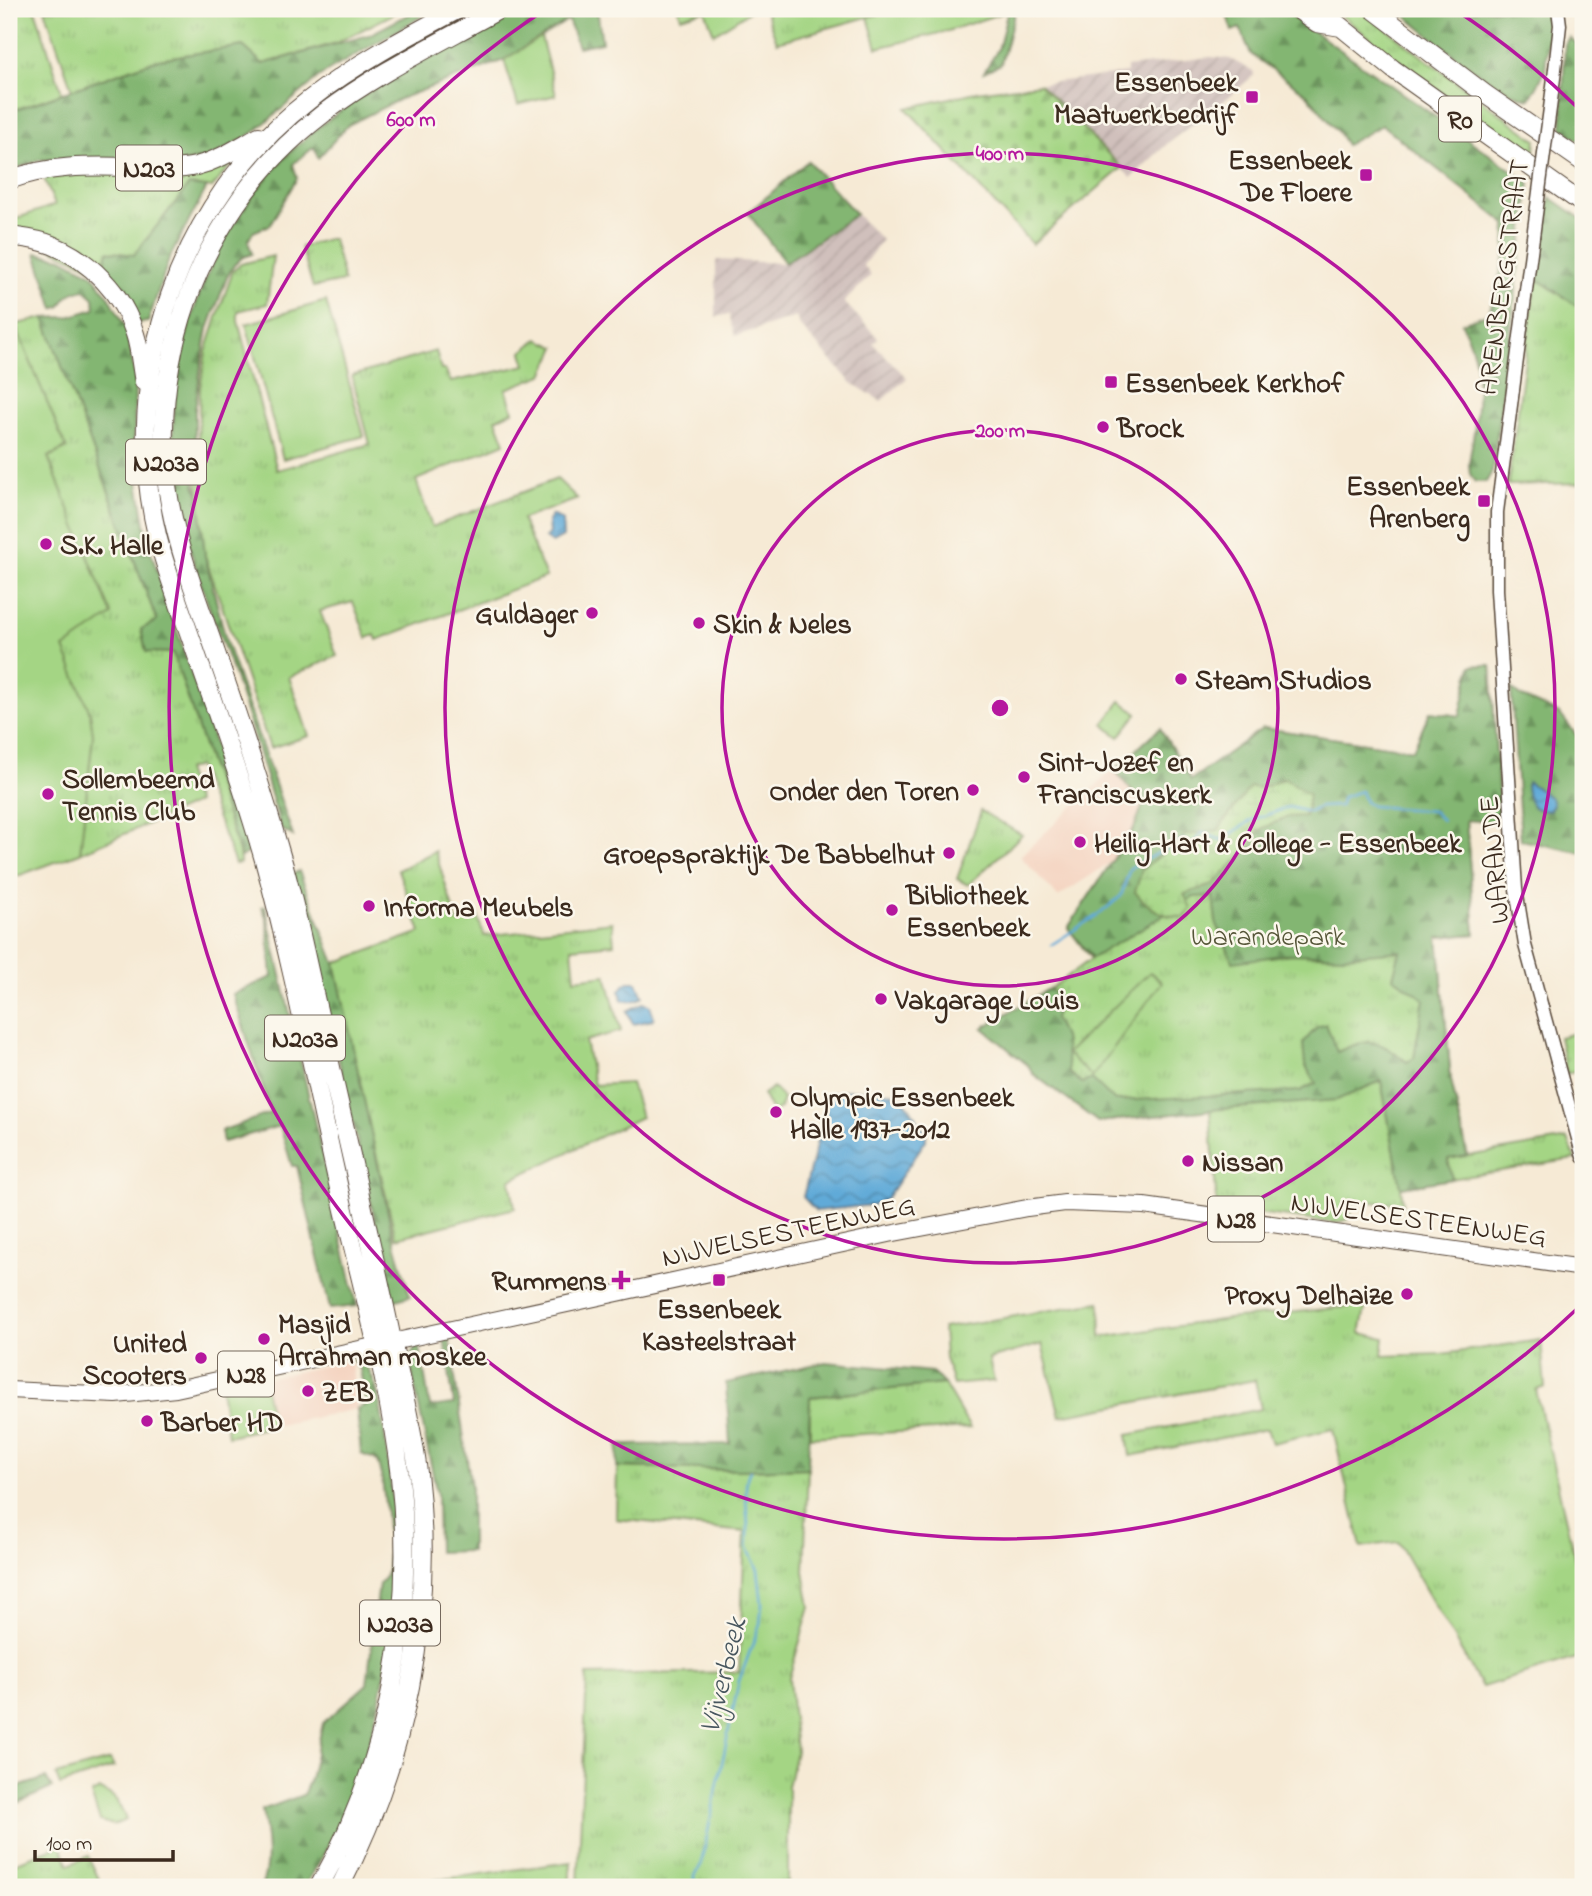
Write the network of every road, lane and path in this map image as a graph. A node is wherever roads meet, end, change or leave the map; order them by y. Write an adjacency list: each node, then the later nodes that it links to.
1 (459, 9): 8 (highway, N203a)
2 (500, 9): 17 (highway, N203a)
3 (1297, 9): 7 (highway)
4 (1319, 9): 7 (highway, R0)
5 (1373, 9): 9 (highway, R0)
6 (1558, 9): 14 (street, ARENBERGSTRAAT, bridge)
7 (1342, 27): 11 (highway, R0)
8 (280, 124): 10 (highway, N203); 13 (highway, N203a)
9 (1583, 162)
10 (9, 180)
11 (1583, 204)
12 (9, 236): 13 (highway)
13 (147, 396): 17 (highway, N203a)
14 (1496, 551): 15 (street, WARANDE)
15 (1583, 1157)
16 (1583, 1268): 17 (main road, NIJVELSESTEENWEG / N28)
17 (384, 1344): 18 (main road, NIJVELSESTEENWEG / N28); 19 (highway, N203a); 20 (highway, N203a)
18 (9, 1390)
19 (319, 1887)
20 (340, 1887)

